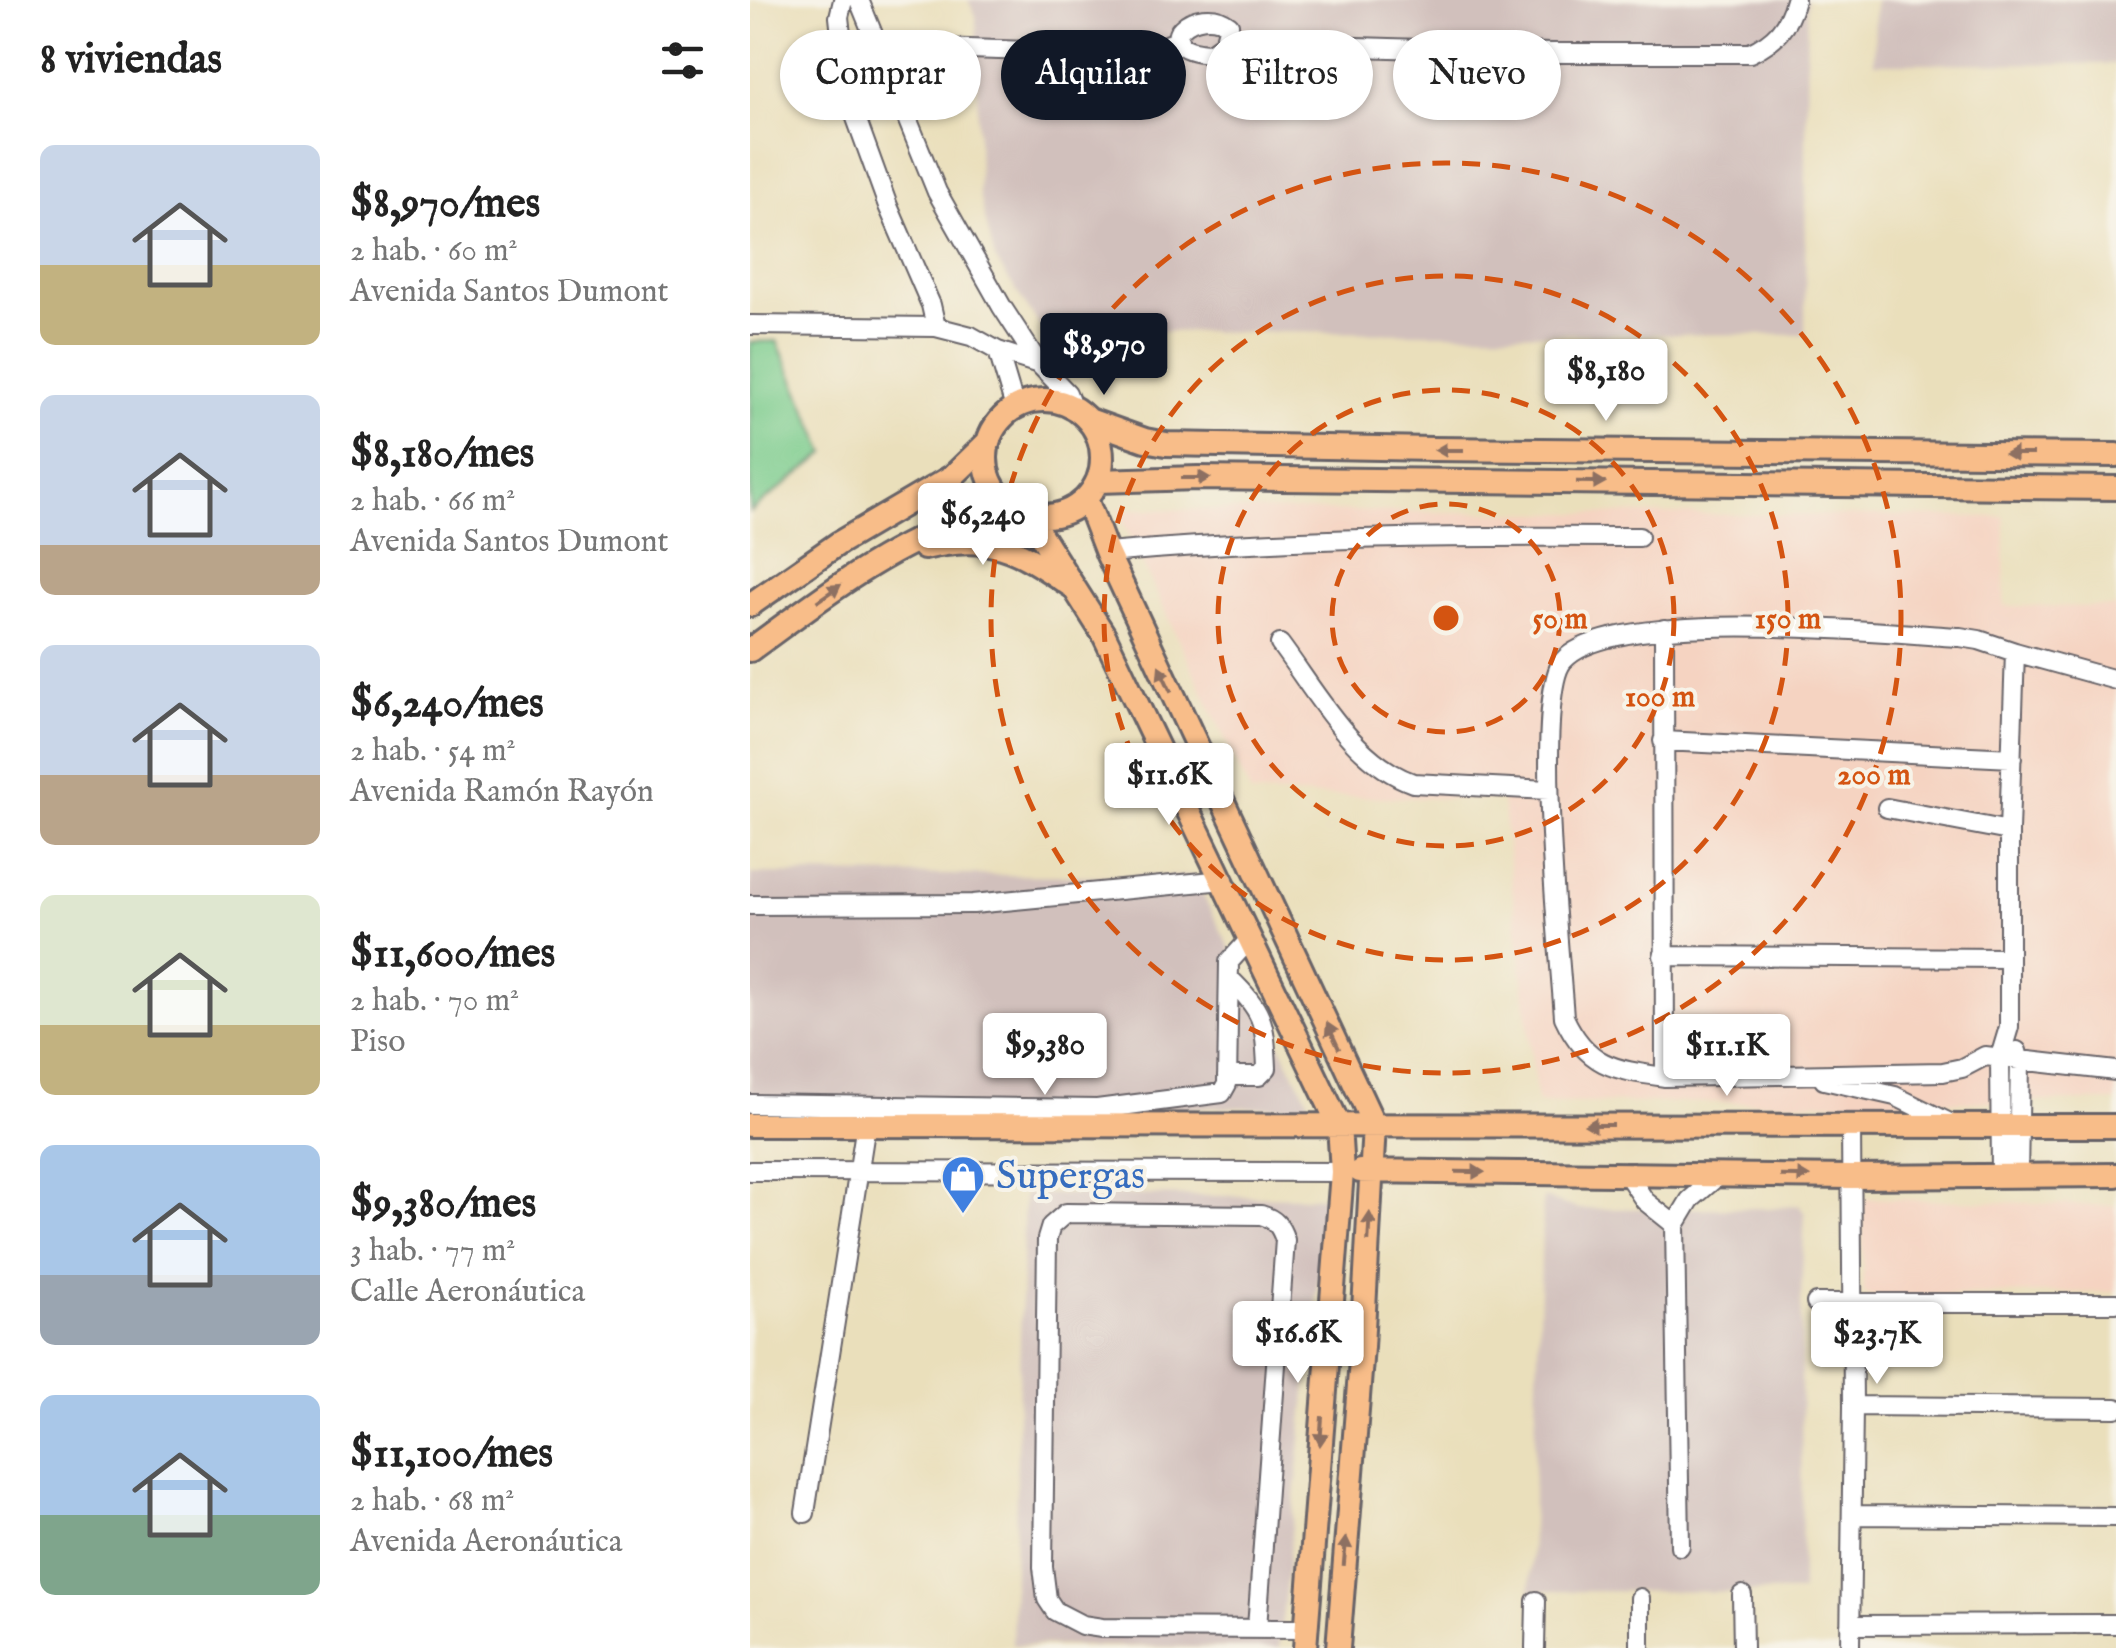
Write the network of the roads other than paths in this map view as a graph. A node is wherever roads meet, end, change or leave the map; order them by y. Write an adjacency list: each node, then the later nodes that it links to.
1 (843, 0): 11 (street)
2 (859, 0): 5 (street)
3 (1795, 0): 8 (street)
4 (1205, 3): 6 (street); 7 (street)
5 (871, 30)
6 (1177, 30)
7 (1228, 30)
8 (1373, 47)
9 (908, 120): 13 (street)
10 (750, 324): 11 (street)
11 (936, 327): 12 (street)
12 (998, 351): 13 (street); 14 (street)
13 (1038, 364): 15 (street)
14 (1015, 408): 15 (main road); 16 (main road)
15 (1081, 413): 17 (main road, one-way to 15); 19 (main road)
16 (988, 442): 20 (main road); 25 (main road)
17 (2116, 455)
18 (2116, 488): 19 (main road, one-way to 18)
19 (1092, 490): 20 (main road); 22 (main road)
20 (1023, 513): 23 (main road); 24 (main road)
21 (1639, 537): 22 (street)
22 (1106, 553): 52 (main road, one-way to 22)
23 (891, 555): 24 (main road); 28 (main road, one-way to 23)
24 (1074, 587): 36 (main road)
25 (750, 605)
26 (1664, 629): 29 (street); 31 (street); 33 (street)
27 (1280, 644): 33 (street)
28 (750, 650)
29 (2015, 652): 30 (street); 32 (street)
30 (2116, 680)
31 (1663, 741): 32 (street); 39 (street)
32 (2012, 758): 35 (street)
33 (1549, 790): 48 (street)
34 (1886, 808): 35 (street)
35 (2009, 831): 40 (street)
36 (1224, 880): 37 (street); 38 (main road)
37 (750, 905)
38 (1249, 940): 41 (street); 53 (main road)
39 (1664, 956): 40 (street); 48 (street)
40 (2009, 958): 42 (street)
41 (1229, 978): 47 (street); 47 (street)
42 (2009, 1027): 43 (street); 44 (street)
43 (2000, 1058): 44 (street); 46 (street); 56 (street)
44 (2020, 1062): 45 (street); 56 (street)
45 (2116, 1072)
46 (1804, 1075): 48 (street); 55 (street)
47 (1227, 1076): 49 (street)
48 (1665, 1078)
49 (750, 1104)
50 (750, 1124): 51 (main road)
51 (866, 1124): 53 (main road); 60 (street)
52 (1374, 1124): 53 (main road); 54 (main road, one-way to 52); 59 (main road)
53 (1339, 1125): 61 (main road)
54 (1850, 1125): 55 (main road); 66 (street)
55 (1955, 1126): 56 (main road)
56 (2010, 1126): 57 (main road); 65 (street)
57 (2116, 1126)
58 (750, 1171): 60 (street)
59 (1373, 1171): 61 (main road); 62 (main road, one-way to 62); 84 (main road, one-way to 59)
60 (857, 1172): 61 (street); 73 (street)
61 (1342, 1172): 83 (main road, one-way to 83)
62 (1627, 1174): 63 (main road); 67 (street)
63 (1719, 1175): 66 (main road, one-way to 66); 67 (street)
64 (2116, 1175): 65 (main road)
65 (2010, 1176): 66 (main road)
66 (1851, 1177): 69 (street)
67 (1675, 1225): 76 (street)
68 (1816, 1303): 69 (street)
69 (1853, 1303): 70 (street); 71 (street)
70 (2116, 1303)
71 (1853, 1406): 72 (street); 74 (street)
72 (2116, 1408)
73 (805, 1513)
74 (1852, 1515): 75 (street); 81 (street)
75 (2116, 1517)
76 (1680, 1546)
77 (1742, 1595): 87 (street)
78 (1640, 1598): 86 (street)
79 (1536, 1601): 85 (street)
80 (2116, 1624): 81 (street)
81 (1850, 1626): 88 (street)
82 (1257, 1628): 82 (street); 83 (street)
83 (1306, 1638)
84 (1338, 1648)
85 (1535, 1648)
86 (1640, 1648)
87 (1743, 1648)
88 (1850, 1648)

